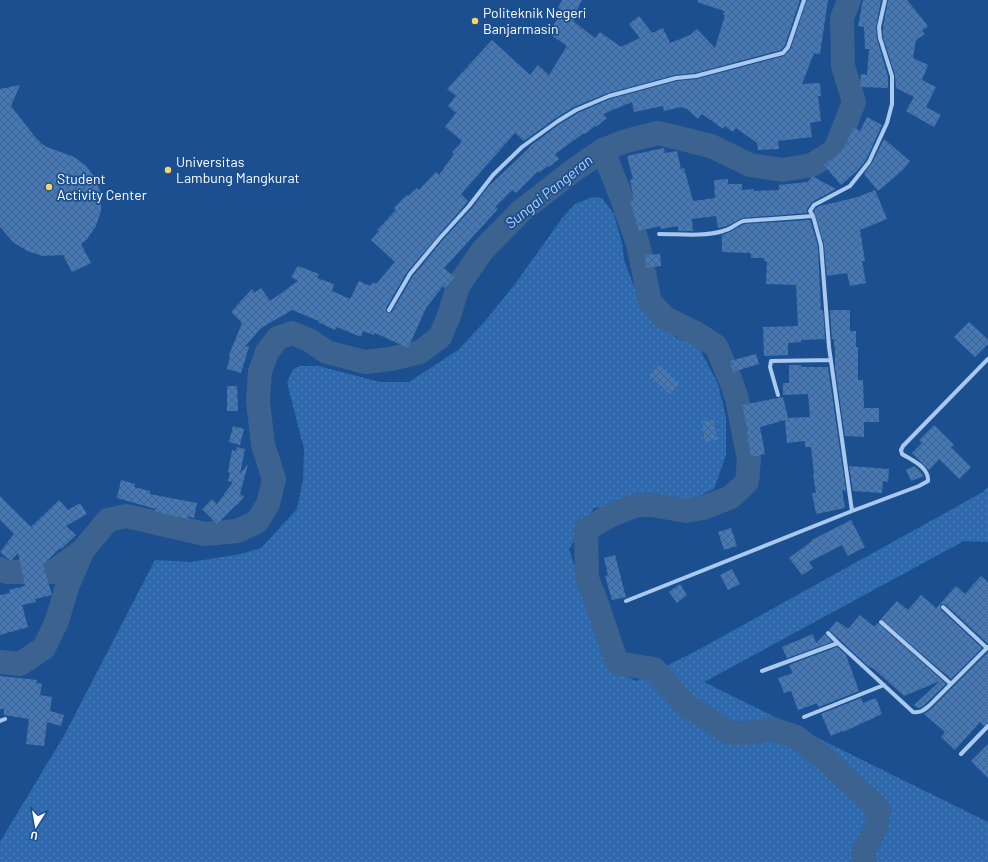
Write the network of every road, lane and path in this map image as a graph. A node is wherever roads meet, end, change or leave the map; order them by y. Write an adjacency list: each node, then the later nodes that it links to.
1 (804, 0): 5 (street)
2 (885, 0): 3 (street)
3 (813, 216): 4 (street); 7 (street)
4 (659, 234)
5 (389, 310)
6 (988, 359): 9 (street)
7 (831, 360): 8 (street); 9 (street)
8 (778, 395)
9 (852, 511): 10 (street)
10 (626, 601)
11 (943, 606): 15 (street)
12 (881, 622): 17 (street)
13 (828, 633): 14 (street)
14 (838, 643): 16 (street); 18 (street)
15 (988, 648): 17 (street)
16 (762, 671)
17 (951, 684): 18 (street)
18 (884, 685): 19 (street)
19 (804, 717)
20 (988, 726): 21 (street)
21 (961, 754)

